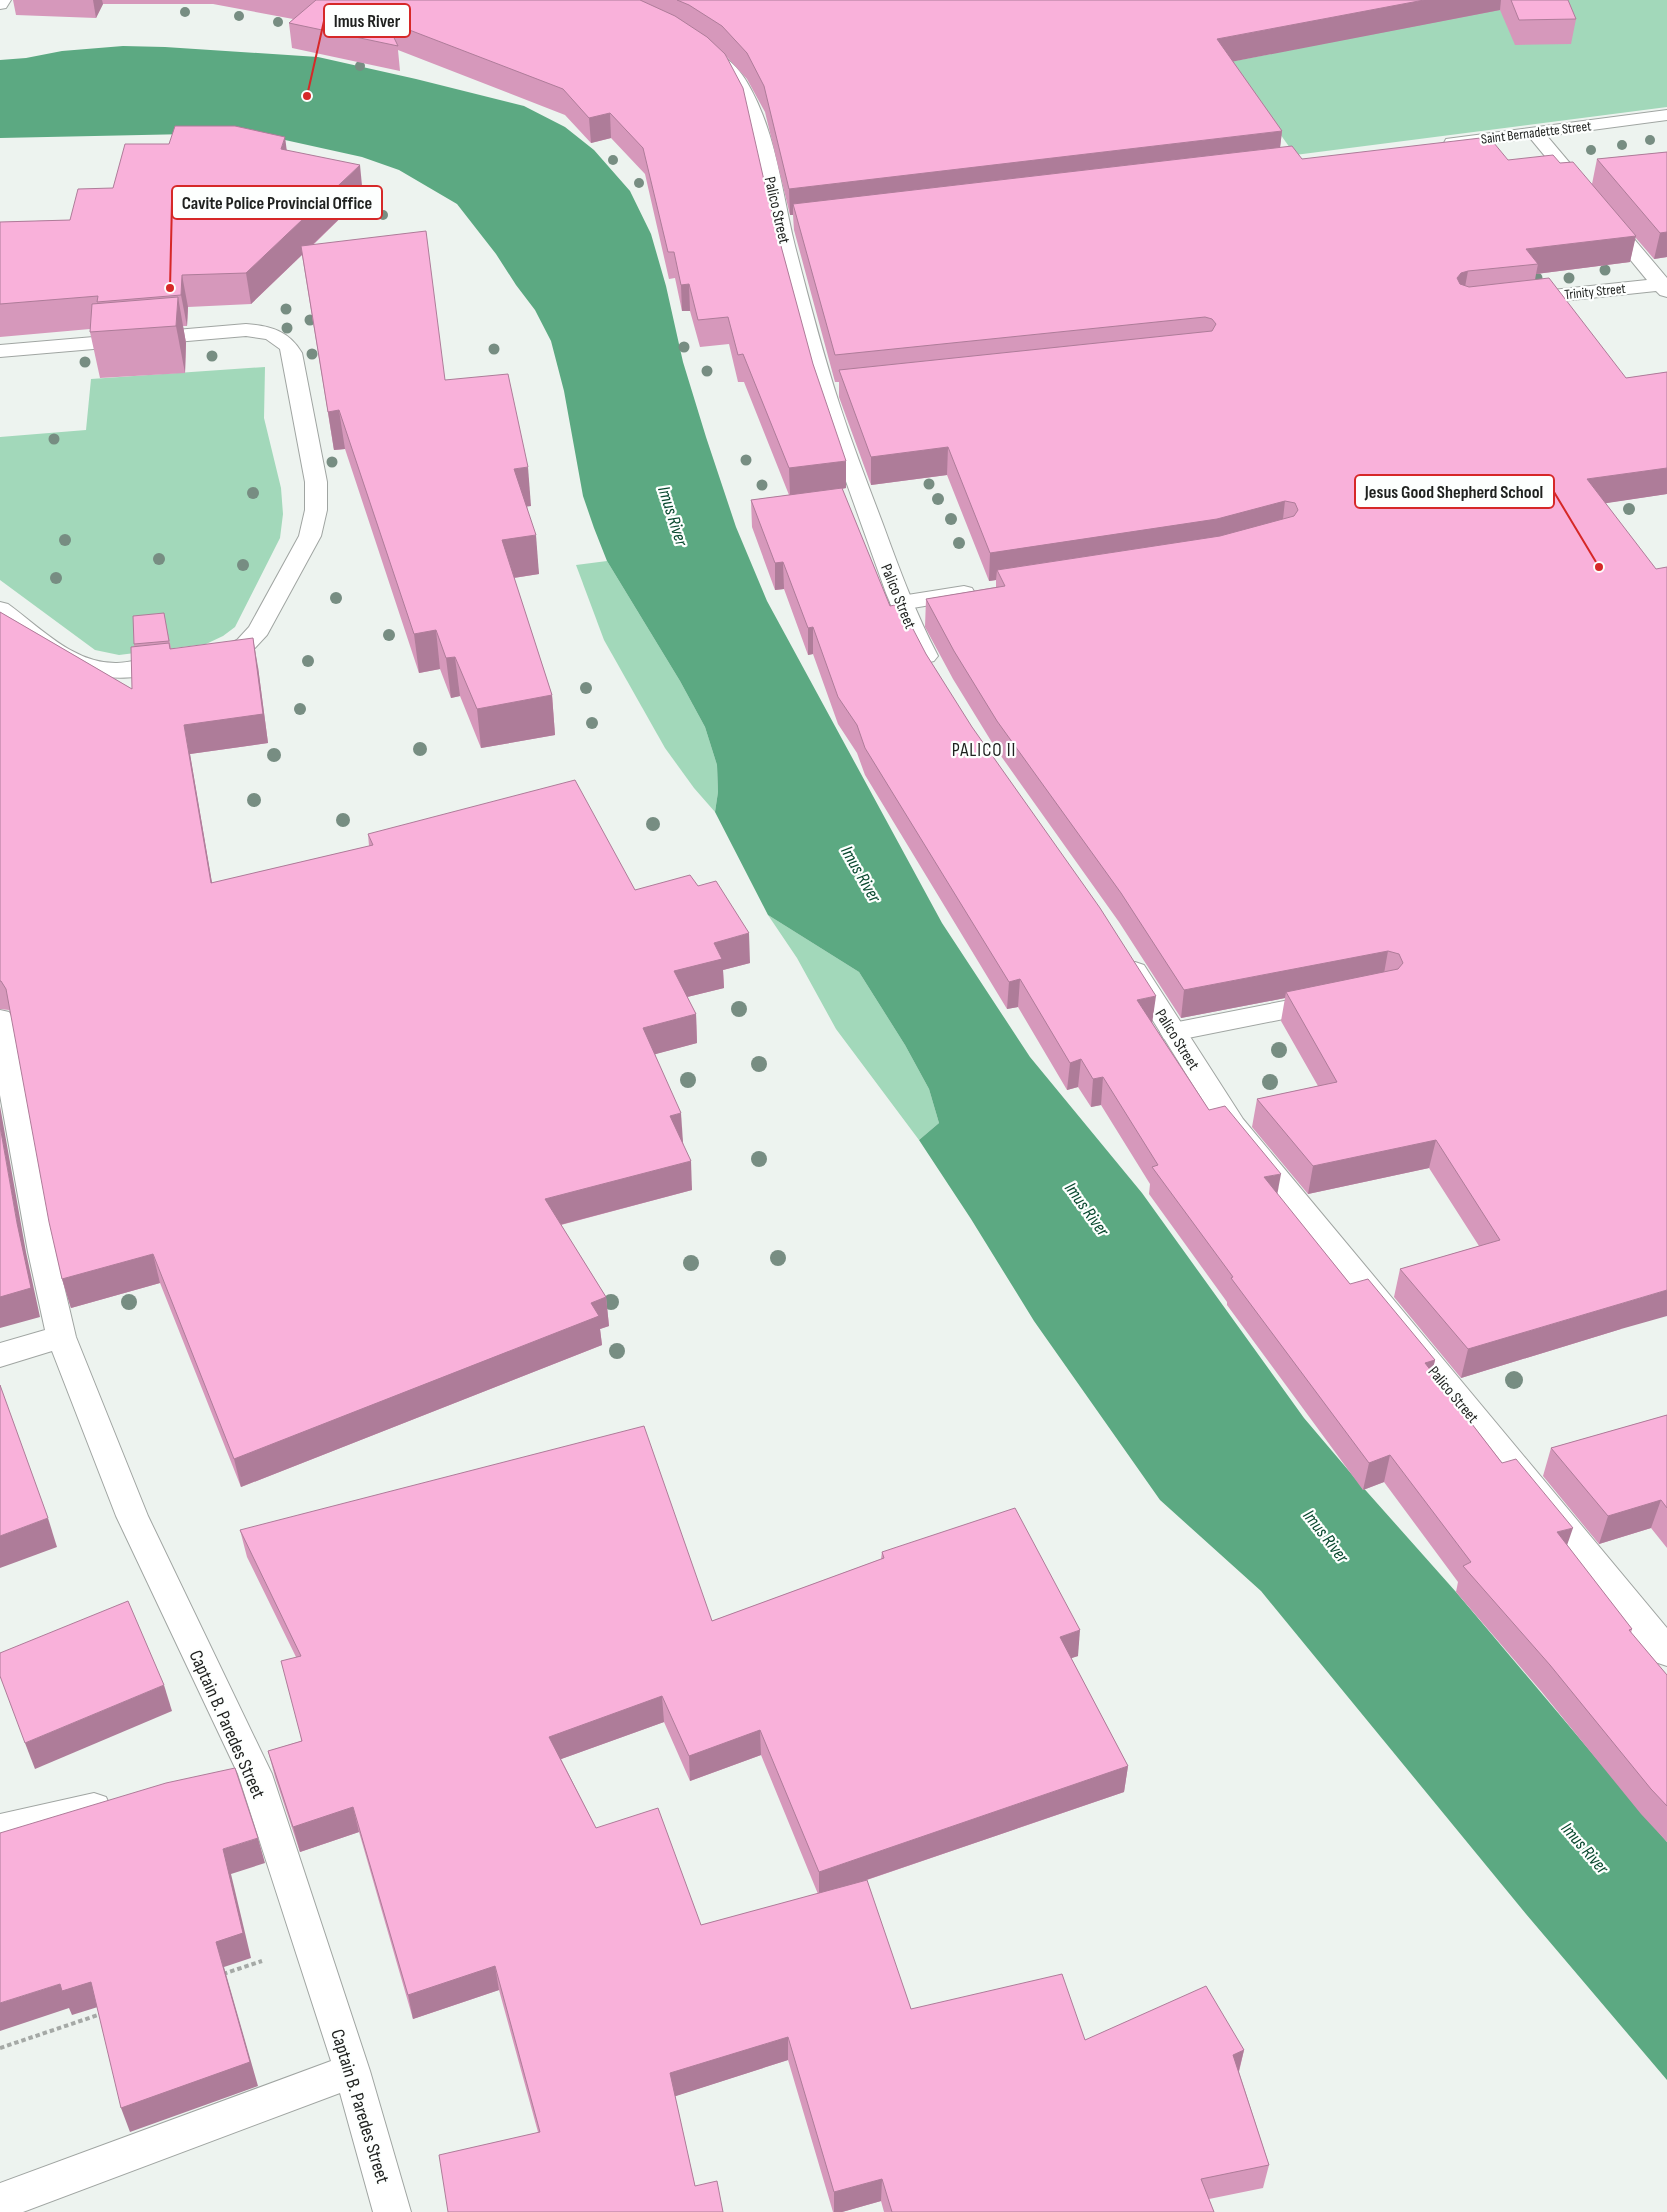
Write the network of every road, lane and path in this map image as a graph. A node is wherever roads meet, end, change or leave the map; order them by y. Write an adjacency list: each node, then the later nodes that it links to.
1 (2, 0): 2 (street)
2 (0, 4)
3 (702, 48): 11 (street, Palico Street)
4 (1667, 115): 5 (street, Saint Bernadette Street)
5 (1534, 132): 6 (street, Saint Bernadette Street); 7 (street)
6 (1436, 146)
7 (1665, 286): 8 (street, Trinity Street)
8 (1504, 302)
9 (0, 351): 12 (street)
10 (980, 591): 11 (street)
11 (901, 603): 13 (street, Palico Street)
12 (0, 609)
13 (939, 680)
14 (1124, 953): 17 (street, Palico Street)
15 (1345, 998): 17 (street)
16 (0, 1019): 18 (street, Captain B. Paredes Street)
17 (1174, 1032): 20 (street, Palico Street)
18 (61, 1337): 19 (street); 23 (street, Captain B. Paredes Street)
19 (0, 1355)
20 (1667, 1652)
21 (120, 1803): 22 (street)
22 (0, 1828)
23 (310, 1945): 24 (path); 27 (street, Captain B. Paredes Street)
24 (220, 1975)
25 (110, 2011): 26 (path)
26 (0, 2048)
27 (352, 2071): 28 (street); 29 (street, Captain B. Paredes Street)
28 (0, 2202)
29 (392, 2212)

